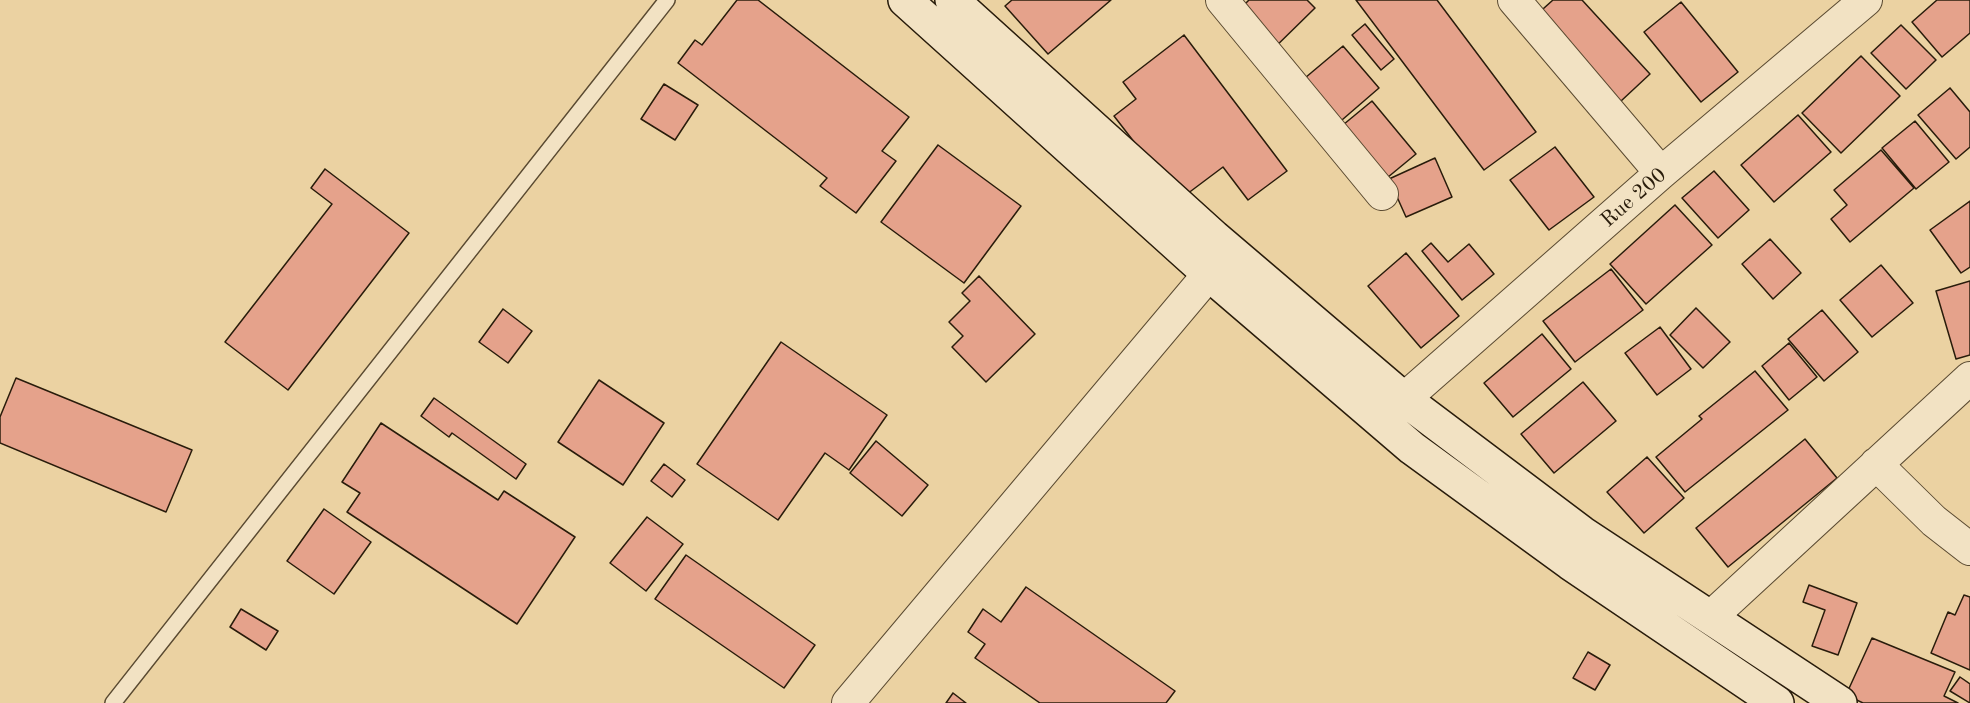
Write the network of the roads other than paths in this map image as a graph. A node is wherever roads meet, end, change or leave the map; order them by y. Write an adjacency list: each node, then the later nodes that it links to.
1 (668, 0): 15 (lane)
2 (905, 0): 9 (main road)
3 (1222, 0): 8 (street)
4 (1514, 0): 7 (street)
5 (1866, 0): 7 (street, Rue 200)
6 (958, 2): 11 (main road)
7 (1662, 173): 11 (street, Rue 200)
8 (1382, 194)
9 (1209, 274): 16 (street); 17 (main road)
10 (1970, 378): 12 (street)
11 (1404, 399): 14 (main road)
12 (1876, 464): 13 (street); 14 (street)
13 (1970, 549)
14 (1712, 616): 18 (main road)
15 (113, 703)
16 (848, 703)
17 (1777, 703)
18 (1840, 703)

